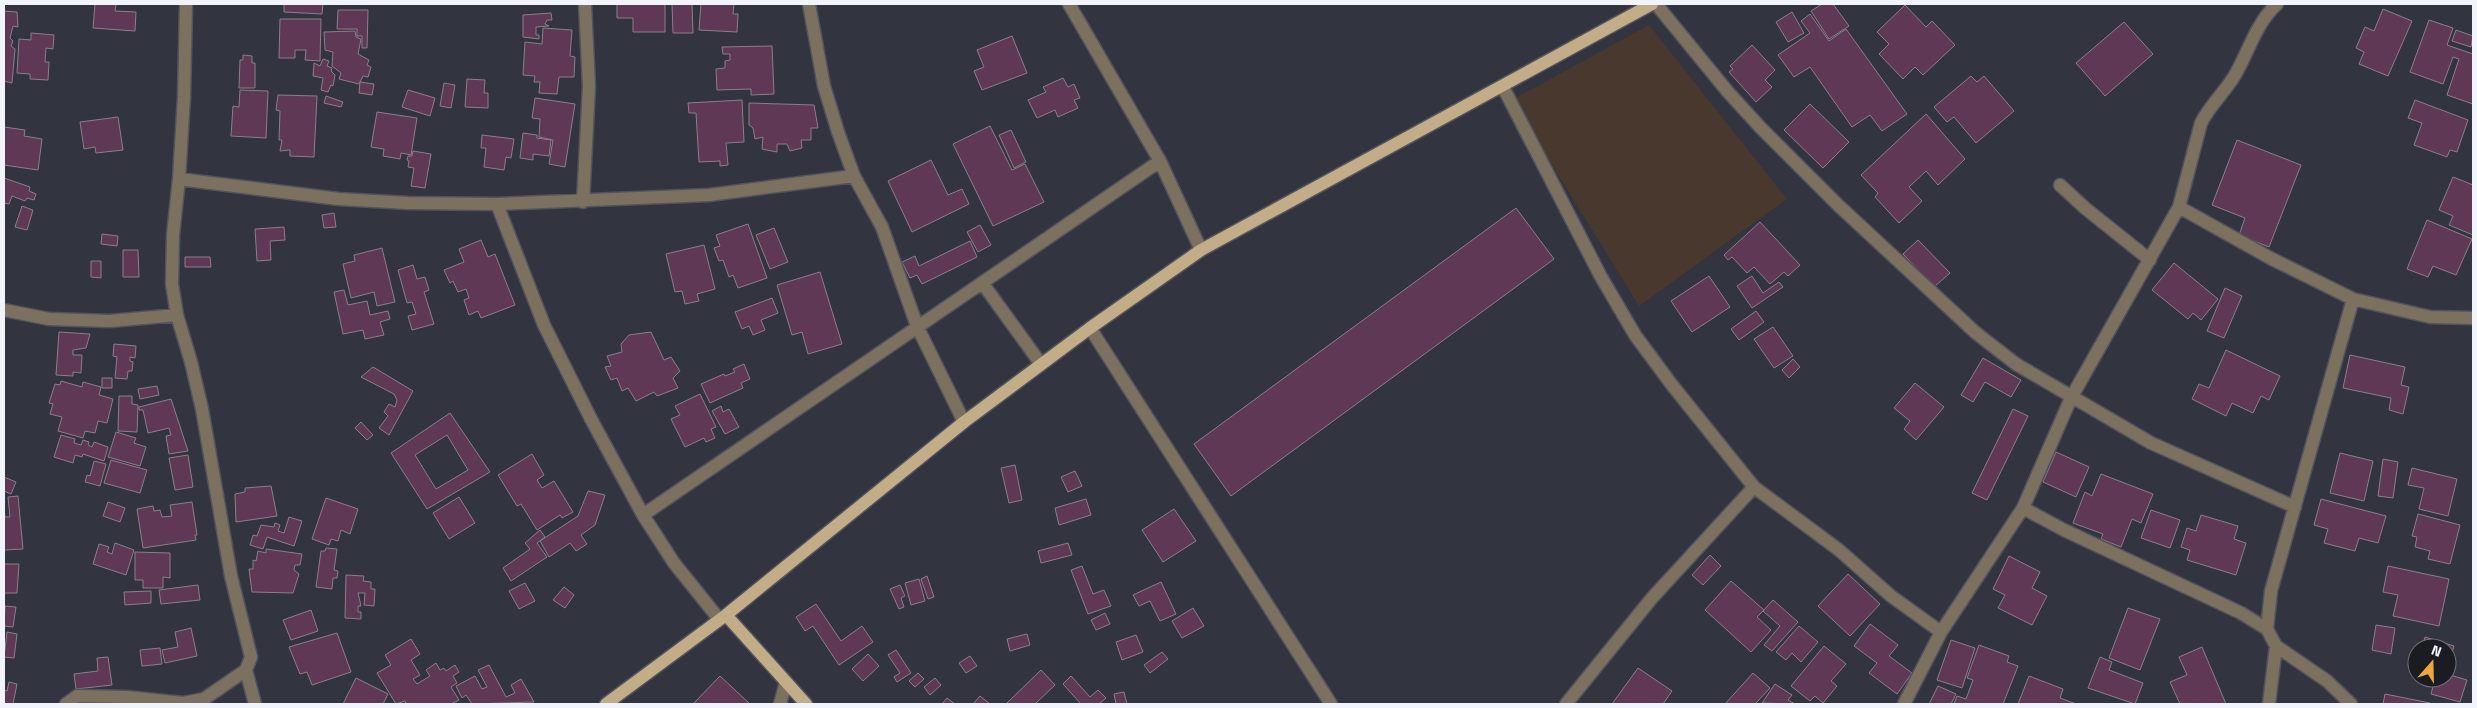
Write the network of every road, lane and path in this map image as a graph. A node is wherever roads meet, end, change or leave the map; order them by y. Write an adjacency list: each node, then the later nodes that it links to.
1 (186, 4): 10 (street)
2 (585, 4): 12 (street)
3 (809, 4): 9 (street)
4 (1069, 4): 8 (street)
5 (1654, 4): 7 (main road); 25 (street)
6 (2277, 4): 14 (street)
7 (1503, 87): 15 (main road); 27 (street)
8 (1160, 161): 15 (street); 17 (street)
9 (854, 176): 12 (street); 22 (street)
10 (179, 179): 13 (street); 20 (street)
11 (2060, 185): 16 (street)
12 (583, 202): 13 (street)
13 (497, 204): 30 (street)
14 (2179, 207): 16 (street); 18 (street)
15 (1200, 250): 23 (main road)
16 (2150, 260): 25 (street)
17 (983, 284): 22 (street); 24 (street)
18 (2353, 299): 21 (street); 28 (street)
19 (4, 310): 20 (street)
20 (177, 315): 35 (street)
21 (2473, 318)
22 (917, 326): 26 (street); 30 (street)
23 (1090, 328): 24 (main road); 42 (street)
24 (1041, 364): 26 (main road)
25 (2071, 398): 28 (street); 29 (street)
26 (964, 422): 31 (main road)
27 (1754, 487): 33 (street); 43 (street)
28 (2295, 507): 32 (street)
29 (2023, 508): 32 (street); 33 (street)
30 (643, 514): 31 (street)
31 (723, 617): 36 (main road); 39 (main road)
32 (2267, 629): 34 (street)
33 (1941, 632): 44 (street)
34 (2276, 646): 45 (street); 46 (street)
35 (246, 670): 37 (street); 38 (street)
36 (786, 682): 40 (street); 41 (main road)
37 (66, 704)
38 (255, 704)
39 (606, 704)
40 (780, 704)
41 (806, 704)
42 (1331, 704)
43 (1566, 704)
44 (1904, 704)
45 (2269, 704)
46 (2351, 704)

